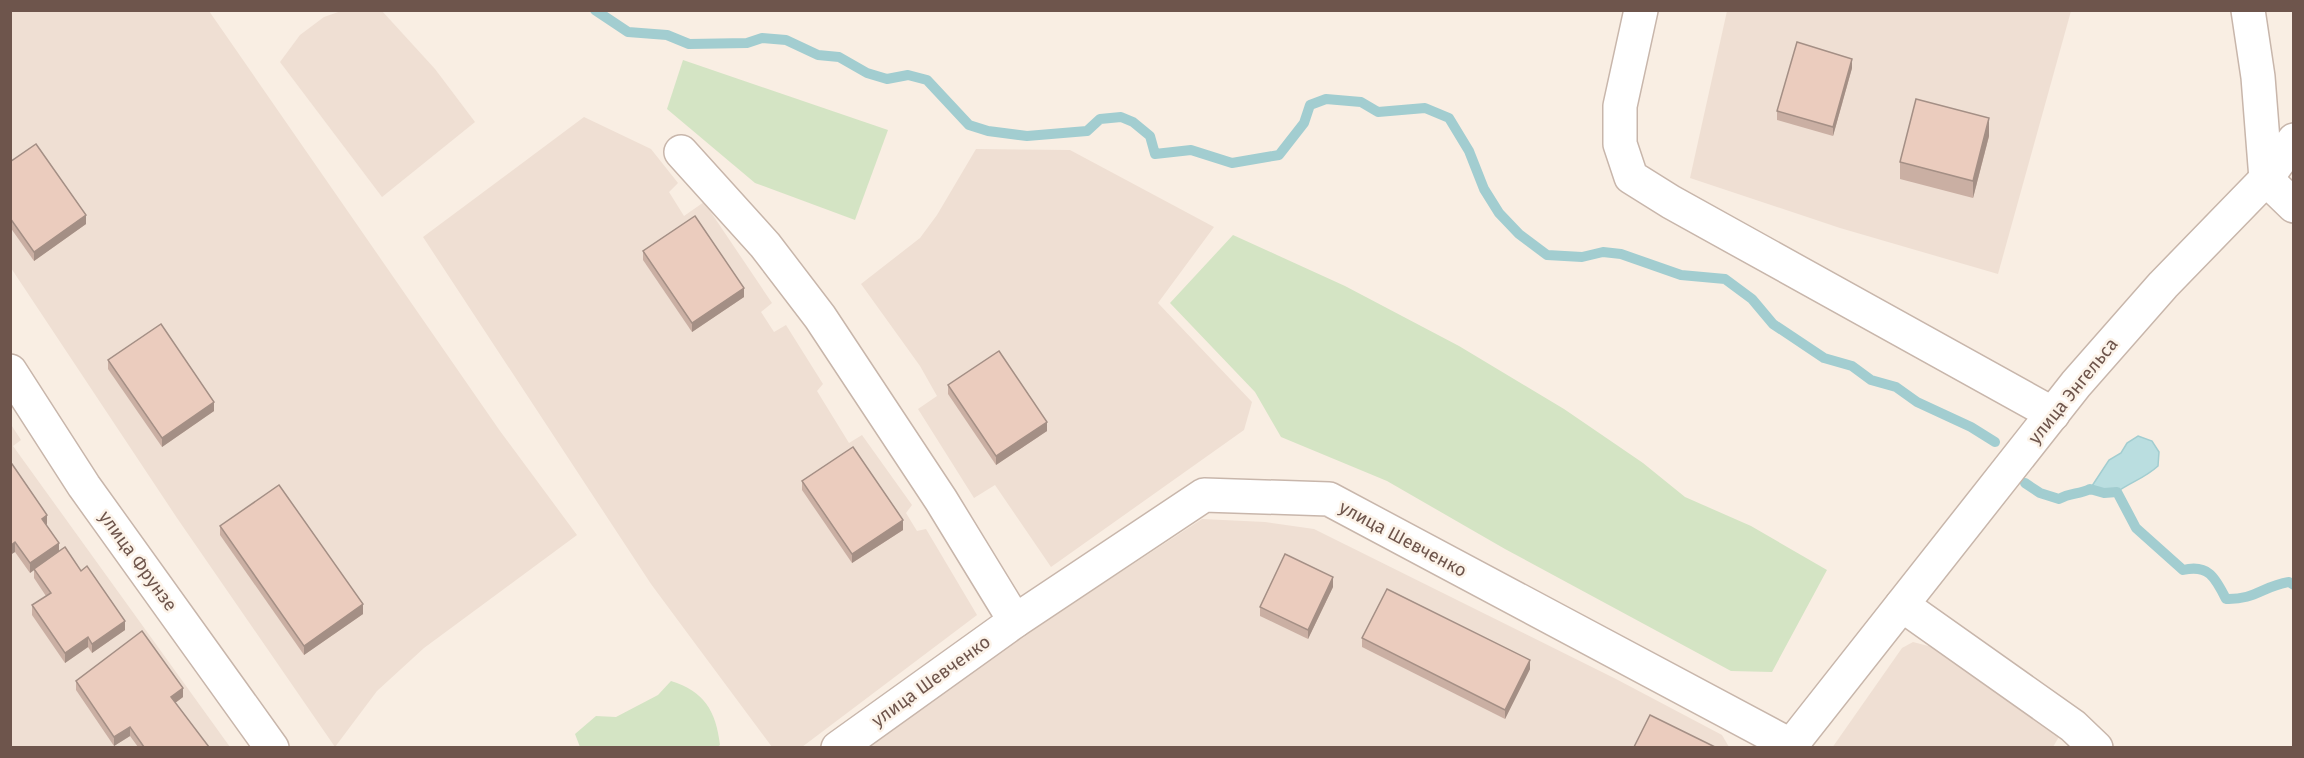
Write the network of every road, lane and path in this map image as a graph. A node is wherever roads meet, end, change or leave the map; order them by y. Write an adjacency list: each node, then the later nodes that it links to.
1 (1641, 10): 8 (street)
2 (2248, 10): 5 (street)
3 (2294, 140): 5 (street, улица Энгельса)
4 (681, 152): 10 (street)
5 (2265, 179): 6 (street); 8 (street, улица Энгельса)
6 (2294, 206)
7 (10, 370): 12 (street, улица Фрунзе)
8 (2053, 414): 9 (street, улица Энгельса)
9 (1902, 605): 11 (street, улица Энгельса); 14 (street)
10 (1016, 621): 11 (street, улица Шевченко); 13 (street, улица Шевченко)
11 (1790, 746)
12 (272, 747)
13 (838, 747)
14 (2096, 747)

